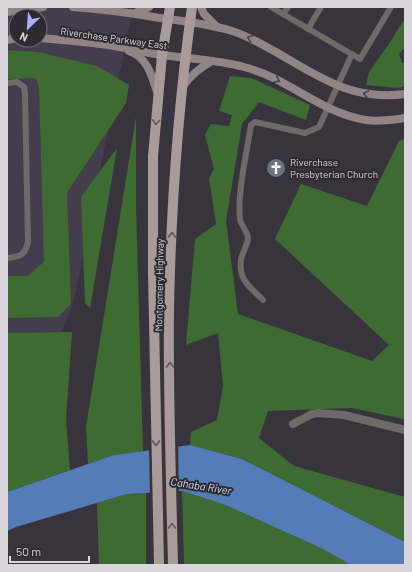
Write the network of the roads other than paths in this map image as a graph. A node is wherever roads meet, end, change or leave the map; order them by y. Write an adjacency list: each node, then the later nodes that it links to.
1 (43, 7): 11 (street)
2 (73, 7): 12 (street)
3 (149, 7): 12 (street)
4 (170, 7): 14 (main road, Montgomery Highway)
5 (192, 7): 15 (main road, Montgomery Highway)
6 (201, 7): 16 (street)
7 (271, 7): 13 (lane)
8 (288, 7): 13 (lane)
9 (320, 7): 17 (lane)
10 (392, 7): 20 (lane)
11 (7, 12)
12 (134, 14): 14 (street)
13 (283, 14): 17 (lane)
14 (168, 19): 15 (street); 21 (main road, Montgomery Highway)
15 (190, 22): 16 (street); 22 (main road, Montgomery Highway)
16 (217, 27): 25 (street, one-way to 16)
17 (308, 29): 20 (lane)
18 (48, 39): 19 (street, Riverchase Parkway East)
19 (109, 45): 21 (street, Riverchase Parkway East); 28 (street)
20 (352, 54): 25 (lane)
21 (162, 55): 22 (street, Riverchase Parkway East); 28 (main road, Montgomery Highway)
22 (185, 58): 23 (street, Riverchase Parkway East); 26 (main road, Montgomery Highway)
23 (212, 61): 26 (street); 29 (street, Riverchase Parkway East, one-way to 29)
24 (7, 83): 31 (lane)
25 (337, 85): 27 (street, one-way to 25); 29 (lane)
26 (182, 87): 36 (main road, Montgomery Highway, one-way to 26)
27 (405, 94)
28 (158, 96): 35 (main road, Montgomery Highway, one-way to 35)
29 (327, 107): 30 (street, Riverchase Parkway East); 32 (lane)
30 (405, 118)
31 (7, 258)
32 (264, 300)
33 (293, 424): 34 (street)
34 (405, 430)
35 (159, 565)
36 (173, 565)

